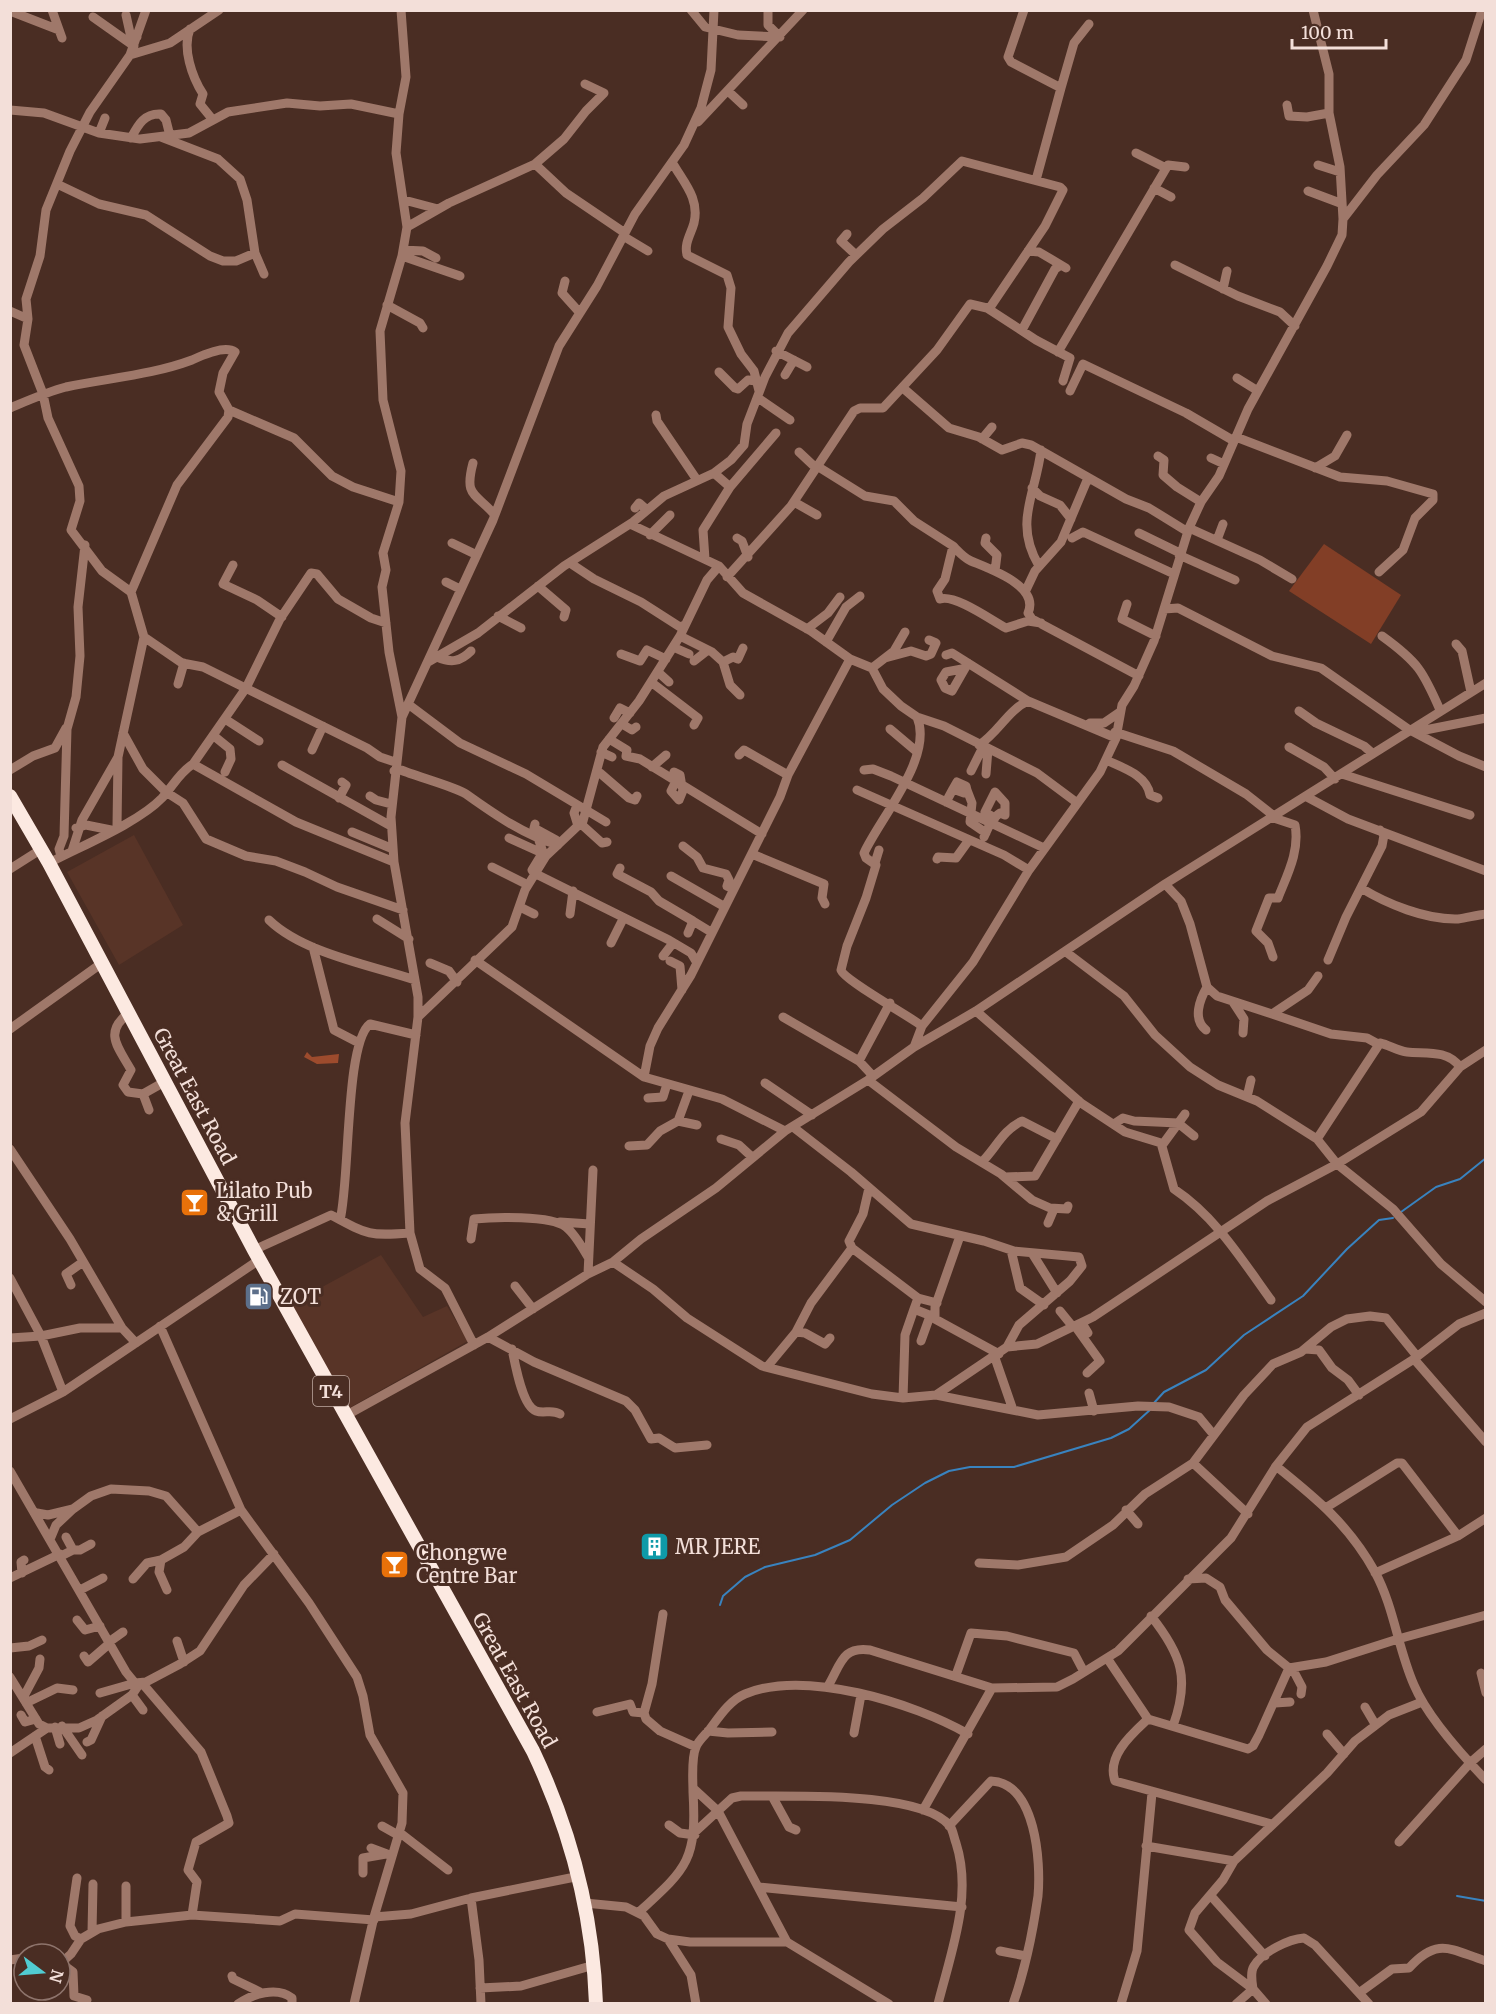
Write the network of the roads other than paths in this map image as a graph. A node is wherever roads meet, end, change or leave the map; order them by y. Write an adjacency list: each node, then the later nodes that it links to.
1 (146, 10): 20 (street)
2 (219, 10): 18 (street)
3 (401, 10): 29 (street)
4 (691, 10): 17 (street)
5 (714, 10): 17 (street)
6 (768, 10): 19 (street)
7 (803, 10): 19 (street)
8 (1024, 10): 23 (street)
9 (1313, 10): 28 (street)
10 (1482, 10): 52 (street)
11 (10, 11): 16 (street)
12 (52, 12): 16 (street); 16 (street)
13 (126, 15): 20 (street)
14 (93, 17): 20 (street)
15 (1089, 24): 23 (street)
16 (46, 25)
17 (713, 27): 19 (street); 33 (street)
18 (190, 29): 21 (street); 31 (street)
19 (780, 37): 24 (street)
20 (135, 41): 21 (street)
21 (130, 56): 32 (street)
22 (585, 84): 39 (street)
23 (1061, 88): 44 (street)
24 (728, 91): 25 (street); 33 (street)
25 (743, 105)
26 (1287, 105): 28 (street)
27 (10, 110): 32 (street)
28 (1329, 113): 43 (street)
29 (399, 114): 31 (street); 49 (street)
30 (105, 118): 34 (street)
31 (213, 120): 35 (street)
32 (80, 128): 34 (street); 45 (street)
33 (692, 129): 38 (street)
34 (99, 133): 36 (street)
35 (165, 136): 36 (street); 36 (street); 58 (street)
36 (131, 138)
37 (1136, 153): 42 (street)
38 (672, 162): 55 (street); 83 (street)
39 (535, 164): 51 (street); 55 (street)
40 (1318, 165): 43 (street)
41 (1185, 167): 42 (street)
42 (1166, 168): 46 (street)
43 (1340, 172): 50 (street)
44 (1036, 180): 57 (street); 60 (street)
45 (57, 184): 58 (street); 72 (street)
46 (1154, 188): 48 (street); 77 (street)
47 (1308, 191): 50 (street)
48 (1171, 197)
49 (404, 200): 51 (street); 53 (street)
50 (1340, 203): 52 (street)
51 (438, 209): 53 (street)
52 (1343, 219): 73 (street)
53 (407, 227): 59 (street)
54 (847, 234): 60 (street)
55 (624, 235): 56 (street); 71 (street)
56 (648, 251)
57 (1028, 251): 69 (street); 75 (street)
58 (255, 253): 64 (street)
59 (403, 253): 61 (street); 65 (street); 68 (street)
60 (856, 255): 76 (street)
61 (436, 258)
62 (1175, 265): 67 (street)
63 (1227, 271): 67 (street)
64 (264, 274)
65 (460, 276)
66 (565, 281): 71 (street)
67 (1223, 289): 73 (street)
68 (387, 305): 74 (street); 112 (street)
69 (987, 308): 75 (street); 85 (street)
70 (10, 311): 72 (street)
71 (580, 313): 117 (street)
72 (28, 319): 88 (street)
73 (1295, 326): 87 (street)
74 (423, 328)
75 (1022, 330): 77 (street)
76 (776, 351): 78 (street); 89 (street)
77 (1058, 352): 84 (street)
78 (794, 360): 79 (street); 81 (street)
79 (807, 368)
80 (719, 372): 83 (street)
81 (785, 375)
82 (1237, 378): 87 (street)
83 (756, 381): 89 (street)
84 (1063, 381)
85 (903, 388): 97 (street); 105 (street)
86 (1070, 391): 98 (street)
87 (1258, 391): 98 (street)
88 (43, 394): 90 (street); 91 (street); 131 (street)
89 (759, 394): 93 (street); 107 (street)
90 (10, 408)
91 (229, 410): 112 (street); 151 (street)
92 (656, 415): 109 (street)
93 (790, 420)
94 (992, 427): 97 (street)
95 (776, 433): 110 (street)
96 (1347, 435): 106 (street)
97 (982, 439): 99 (street)
98 (1235, 439): 104 (street); 106 (street)
99 (1041, 450): 108 (street); 111 (street)
100 (799, 452): 105 (street)
101 (1158, 456): 114 (street)
102 (1211, 458): 104 (street)
103 (473, 463): 117 (street)
104 (1224, 464): 114 (street)
105 (816, 467): 113 (street); 132 (street)
106 (1315, 468): 142 (street)
107 (714, 472): 109 (street); 110 (street)
108 (1088, 478): 120 (street); 123 (street)
109 (697, 480): 116 (street)
110 (730, 487): 136 (street)
111 (1032, 488): 120 (street); 140 (street)
112 (399, 502): 159 (street)
113 (794, 502): 119 (street); 135 (street)
114 (1201, 502): 123 (street)
115 (635, 508): 116 (street)
116 (647, 510): 121 (street)
117 (495, 515): 134 (street)
118 (670, 515): 125 (street)
119 (817, 515)
120 (1071, 519): 140 (street)
121 (630, 524): 125 (street); 137 (street)
122 (1223, 524): 129 (street)
123 (1189, 530): 129 (street); 133 (street)
124 (1139, 533): 133 (street)
125 (650, 534): 136 (street)
126 (737, 538): 135 (street)
127 (986, 538): 141 (street)
128 (1072, 538): 143 (street)
129 (1217, 540): 145 (street)
130 (452, 543): 134 (street)
131 (85, 544): 151 (street); 207 (street)
132 (952, 546): 141 (street); 160 (street)
133 (1180, 554): 143 (street); 146 (street)
134 (477, 555): 149 (street)
135 (748, 557): 144 (street)
136 (705, 559): 139 (street)
137 (570, 562): 148 (street); 161 (street)
138 (233, 565): 157 (street)
139 (719, 566): 144 (street); 161 (street)
140 (1039, 566): 150 (street)
141 (995, 571): 150 (street)
142 (1379, 572)
143 (1174, 574): 155 (street)
144 (727, 577): 163 (street)
145 (1292, 579)
146 (1234, 580)
147 (446, 582): 149 (street)
148 (538, 586): 156 (street); 158 (street)
149 (460, 590): 182 (street)
150 (1026, 590): 160 (street)
151 (131, 592): 168 (street)
152 (860, 596): 170 (street)
153 (840, 597): 163 (street)
154 (1127, 604): 166 (street)
155 (1164, 609): 166 (street); 212 (street)
156 (498, 616): 162 (street); 178 (street)
157 (282, 617): 159 (street); 192 (street)
158 (564, 617)
159 (386, 623): 201 (street)
160 (1041, 623): 187 (street)
161 (685, 625): 165 (street)
162 (521, 628)
163 (807, 629): 170 (street)
164 (905, 632): 179 (street)
165 (680, 636): 172 (street); 174 (street)
166 (1156, 636): 187 (street)
167 (1383, 636): 197 (street)
168 (144, 637): 184 (street); 213 (street)
169 (928, 640): 179 (street)
170 (826, 642): 181 (street)
171 (1456, 644): 193 (street)
172 (673, 647): 174 (street); 180 (street)
173 (743, 648): 183 (street)
174 (708, 650): 183 (street)
175 (471, 651): 178 (street)
176 (621, 654): 180 (street)
177 (946, 655): 195 (street)
178 (437, 657): 182 (street)
179 (885, 658): 185 (street)
180 (666, 659): 186 (street)
181 (850, 659): 185 (street); 241 (street)
182 (428, 662): 196 (street)
183 (723, 662): 194 (street)
184 (184, 663): 191 (street); 192 (street)
185 (872, 668): 202 (street)
186 (658, 672): 188 (street); 189 (street)
187 (1139, 676): 200 (street)
188 (651, 682): 205 (street); 208 (street)
189 (669, 682)
190 (1485, 683): 193 (street)
191 (178, 684)
192 (246, 688): 204 (street); 209 (street)
193 (1471, 692): 197 (street)
194 (740, 695)
195 (1028, 701): 206 (street); 218 (street)
196 (408, 704): 201 (street); 259 (street)
197 (1440, 710): 212 (street)
198 (1084, 711): 206 (street)
199 (1299, 711): 223 (street)
200 (1120, 712): 206 (street); 214 (street)
201 (402, 717): 231 (street)
202 (917, 717): 218 (street); 221 (street)
203 (1485, 718): 212 (street)
204 (225, 719): 215 (street); 217 (street)
205 (618, 721): 210 (street); 216 (street)
206 (1083, 722): 214 (street)
207 (68, 725): 234 (street); 274 (street)
208 (694, 725)
209 (323, 726): 220 (street); 231 (street)
210 (636, 727)
211 (890, 729): 221 (street)
212 (1412, 731): 223 (street); 233 (street)
213 (123, 733): 226 (street); 248 (street)
214 (1116, 735): 228 (street); 263 (street)
215 (214, 736): 229 (street); 237 (street)
216 (609, 739): 222 (street); 232 (street)
217 (259, 741)
218 (983, 747): 236 (street); 240 (street); 256 (street)
219 (1289, 747): 243 (street)
220 (312, 750)
221 (916, 751): 245 (street)
222 (601, 752): 227 (street); 239 (street)
223 (1372, 753): 243 (street)
224 (666, 754): 232 (street)
225 (740, 755): 241 (street)
226 (118, 757): 269 (street); 270 (street)
227 (612, 757)
228 (1107, 760): 254 (street); 256 (street)
229 (193, 764): 248 (street); 290 (street)
230 (282, 765): 253 (street)
231 (395, 767): 257 (street); 276 (street)
232 (652, 767): 246 (street)
233 (1485, 767)
234 (10, 770)
235 (864, 770): 245 (street)
236 (971, 771)
237 (225, 772)
238 (674, 772): 246 (street)
239 (597, 773): 242 (street); 251 (street); 260 (street)
240 (986, 774)
241 (788, 775): 273 (street)
242 (613, 776)
243 (1339, 776): 252 (street); 262 (street)
244 (342, 782): 253 (street)
245 (907, 783): 255 (street); 258 (street)
246 (681, 786): 273 (street)
247 (857, 790): 258 (street)
248 (166, 792): 270 (street); 308 (street)
249 (10, 796): 283 (highway, Great East Road / T4)
250 (370, 796): 257 (street)
251 (637, 796)
252 (1307, 797): 263 (street); 271 (street)
253 (339, 798): 268 (street)
254 (1158, 798)
255 (946, 802): 261 (street); 261 (street)
256 (1076, 802): 281 (street)
257 (391, 804): 268 (street)
258 (893, 805): 277 (street); 291 (street)
259 (577, 806): 260 (street); 267 (street)
260 (586, 811): 265 (street); 267 (street)
261 (972, 814): 264 (street); 264 (street)
262 (1470, 815)
263 (1272, 816): 299 (street); 326 (street)
264 (993, 821): 281 (street)
265 (606, 822)
266 (535, 824): 279 (street)
267 (579, 825): 278 (street); 279 (street)
268 (391, 826): 282 (street)
269 (79, 827): 270 (street); 274 (street); 285 (street)
270 (114, 828): 285 (street)
271 (1380, 830): 296 (street); 301 (street)
272 (352, 832): 282 (street)
273 (762, 834): 287 (street)
274 (64, 836): 288 (street)
275 (510, 838): 286 (street)
276 (538, 838): 279 (street); 286 (street)
277 (969, 840): 289 (street); 295 (street)
278 (607, 842)
279 (560, 843): 286 (street)
280 (683, 846): 302 (street)
281 (1044, 848): 295 (street)
282 (393, 849): 290 (street)
283 (40, 850): 288 (highway, Great East Road / T4); 294 (street)
284 (879, 850): 291 (street)
285 (72, 851): 288 (street)
286 (543, 853): 297 (street)
287 (752, 854): 302 (street); 305 (street)
288 (55, 860): 329 (highway, Great East Road / T4)
289 (937, 860)
290 (394, 862): 308 (street)
291 (875, 863): 339 (street)
292 (492, 867): 300 (street)
293 (621, 868): 310 (street)
294 (10, 869)
295 (1029, 870): 347 (street)
296 (1485, 871)
297 (534, 873): 300 (street); 303 (street)
298 (671, 876): 306 (street)
299 (1165, 884): 325 (street); 337 (street)
300 (528, 885): 307 (street)
301 (1361, 888): 313 (street); 328 (street)
302 (734, 890): 306 (street)
303 (573, 891): 309 (street); 312 (street)
304 (676, 900): 310 (street)
305 (825, 904)
306 (725, 907): 319 (street)
307 (520, 908): 311 (street); 327 (street)
308 (402, 910): 321 (street)
309 (607, 910): 315 (street); 318 (street)
310 (676, 913): 316 (street)
311 (534, 914)
312 (570, 914)
313 (1485, 914)
314 (377, 919): 321 (street)
315 (623, 919): 322 (street); 324 (street)
316 (692, 919): 319 (street); 320 (street)
317 (269, 920): 323 (street)
318 (602, 921)
319 (711, 932): 331 (street)
320 (688, 933)
321 (409, 939): 334 (street)
322 (611, 943)
323 (313, 947): 334 (street); 352 (street)
324 (671, 952): 331 (street); 332 (street)
325 (1066, 952): 341 (street); 366 (street)
326 (1273, 957)
327 (475, 960): 335 (street); 358 (street)
328 (1328, 960)
329 (102, 963): 342 (highway, Great East Road / T4); 348 (street)
330 (430, 963): 335 (street)
331 (696, 965): 332 (street); 336 (street)
332 (680, 966): 336 (street)
333 (1318, 976): 343 (street)
334 (415, 980): 344 (street)
335 (457, 982): 344 (street)
336 (682, 990): 358 (street)
337 (1205, 990): 338 (street); 349 (street)
338 (1238, 1000): 340 (street); 346 (street)
339 (890, 1004): 347 (street); 356 (street)
340 (1256, 1009): 343 (street); 346 (street)
341 (976, 1011): 354 (street); 368 (street)
342 (129, 1013): 361 (highway, Great East Road / T4); 365 (street)
343 (1272, 1014): 353 (street)
344 (418, 1017): 351 (street)
345 (783, 1017): 356 (street)
346 (1244, 1019): 350 (street)
347 (922, 1026): 354 (street)
348 (10, 1029)
349 (1206, 1030)
350 (1243, 1033)
351 (416, 1035): 352 (street); 397 (street)
352 (359, 1043): 392 (street)
353 (1378, 1044): 357 (street); 380 (street)
354 (914, 1047): 359 (street)
355 (1485, 1050): 357 (street)
356 (859, 1061): 359 (street)
357 (1460, 1067): 386 (street)
358 (644, 1077): 363 (street)
359 (871, 1078): 371 (street); 385 (street)
360 (1251, 1080): 366 (street)
361 (166, 1081): 365 (street); 403 (highway, Great East Road / T4)
362 (765, 1083): 371 (street)
363 (667, 1084): 364 (street); 367 (street)
364 (689, 1091): 372 (street); 376 (street)
365 (143, 1095): 369 (street)
366 (1247, 1096): 380 (street)
367 (648, 1098)
368 (1079, 1101): 374 (street); 379 (street)
369 (149, 1110)
370 (1185, 1114): 373 (street)
371 (812, 1115): 376 (street)
372 (678, 1121): 375 (street); 382 (street)
373 (1178, 1123): 374 (street); 377 (street); 381 (street)
374 (1114, 1124): 381 (street)
375 (698, 1125)
376 (789, 1129): 384 (street); 389 (street)
377 (1194, 1136)
378 (721, 1139): 384 (street)
379 (1057, 1139): 385 (street); 388 (street)
380 (1317, 1139): 386 (street)
381 (1163, 1144): 396 (street)
382 (629, 1147)
383 (10, 1149): 405 (street)
384 (752, 1157): 406 (street)
385 (982, 1162): 388 (street)
386 (1337, 1164): 396 (street); 415 (street)
387 (593, 1170): 395 (street)
388 (1005, 1177): 391 (street)
389 (869, 1188): 398 (street); 400 (street)
390 (1068, 1206): 391 (street)
391 (1054, 1209): 394 (street)
392 (340, 1220): 397 (street); 403 (street)
393 (554, 1222): 395 (street); 399 (street); 404 (street)
394 (1048, 1223)
395 (591, 1224): 404 (street)
396 (1221, 1230): 414 (street); 423 (street)
397 (410, 1233): 435 (street)
398 (960, 1236): 401 (street); 416 (street)
399 (471, 1239)
400 (852, 1248): 413 (street); 426 (street)
401 (1011, 1250): 402 (street); 417 (street)
402 (1032, 1252): 411 (street); 411 (street)
403 (256, 1255): 424 (street); 451 (highway, Great East Road / T4)
404 (588, 1257): 407 (street)
405 (83, 1262): 409 (street); 425 (street)
406 (613, 1262): 407 (street); 441 (street)
407 (588, 1274): 418 (street)
408 (10, 1278): 412 (street)
409 (71, 1285)
410 (515, 1286): 418 (street)
411 (1057, 1293): 417 (street)
412 (14, 1295): 428 (street)
413 (918, 1298): 416 (street); 419 (street)
414 (1271, 1300)
415 (1485, 1302)
416 (937, 1303): 422 (street)
417 (1044, 1305): 439 (street)
418 (533, 1309): 429 (street)
419 (914, 1309): 422 (street); 447 (street)
420 (1060, 1311): 423 (street)
421 (1485, 1313): 440 (street)
422 (932, 1316): 432 (street); 439 (street)
423 (1077, 1325): 427 (street); 434 (street); 439 (street)
424 (160, 1326): 433 (street); 463 (street)
425 (122, 1328): 428 (street); 433 (street)
426 (796, 1332): 431 (street); 441 (street)
427 (1088, 1333)
428 (41, 1336): 430 (street); 443 (street)
429 (489, 1337): 435 (street); 437 (street)
430 (10, 1338)
431 (830, 1338)
432 (921, 1341)
433 (136, 1343): 443 (street)
434 (1087, 1344): 436 (street); 442 (street)
435 (474, 1345): 451 (street)
436 (1077, 1348)
437 (512, 1349): 450 (street); 455 (street)
438 (1304, 1349): 440 (street); 446 (street); 453 (street)
439 (1000, 1353): 445 (street); 448 (street)
440 (1415, 1357): 446 (street); 454 (street)
441 (767, 1367): 447 (street)
442 (1088, 1373)
443 (63, 1392): 452 (street)
444 (1089, 1393): 449 (street)
445 (936, 1395): 447 (street); 448 (street)
446 (1359, 1395): 457 (street)
447 (903, 1398)
448 (1013, 1410): 449 (street)
449 (1094, 1411): 453 (street)
450 (560, 1414)
451 (345, 1416): 566 (highway, Great East Road / T4)
452 (10, 1419)
453 (1213, 1434): 456 (street)
454 (1485, 1442)
455 (707, 1445)
456 (1193, 1463): 464 (street); 466 (street)
457 (1276, 1466): 460 (street); 466 (street)
458 (10, 1470): 459 (street)
459 (31, 1504): 461 (street); 465 (street)
460 (1327, 1507): 470 (street); 481 (street)
461 (21, 1509)
462 (73, 1509): 465 (street); 469 (street); 471 (street)
463 (241, 1510): 469 (street); 475 (street)
464 (1126, 1510): 468 (street); 479 (street)
465 (37, 1513): 471 (street)
466 (1248, 1514): 485 (street)
467 (1485, 1518): 470 (street)
468 (1138, 1524)
469 (198, 1532): 478 (street)
470 (1458, 1536): 481 (street)
471 (51, 1537): 476 (street)
472 (66, 1537): 474 (street)
473 (91, 1544): 474 (street)
474 (73, 1550): 476 (street)
475 (274, 1554): 506 (street); 556 (street)
476 (61, 1555): 480 (street); 486 (street)
477 (24, 1560): 480 (street)
478 (161, 1560): 484 (street); 487 (street)
479 (979, 1563)
480 (22, 1573): 482 (street)
481 (1376, 1573): 494 (street)
482 (10, 1578)
483 (103, 1578): 486 (street)
484 (133, 1579)
485 (1188, 1579): 490 (street); 501 (street)
486 (80, 1590): 492 (street)
487 (167, 1590)
488 (663, 1614): 522 (street)
489 (1485, 1615): 494 (street)
490 (1151, 1616): 499 (street); 528 (street)
491 (78, 1620): 492 (street)
492 (100, 1626): 496 (street)
493 (123, 1632): 496 (street)
494 (1398, 1639): 501 (street); 518 (street)
495 (42, 1640): 497 (street)
496 (109, 1642): 498 (street); 506 (street)
497 (10, 1648)
498 (84, 1656)
499 (1107, 1658): 502 (street); 526 (street)
500 (41, 1667): 515 (street)
501 (1291, 1668): 512 (street); 516 (street)
502 (1084, 1672): 504 (street); 508 (street)
503 (1481, 1673): 510 (street)
504 (956, 1675): 507 (street); 508 (street)
505 (10, 1677): 515 (street)
506 (139, 1683): 511 (street); 513 (street); 576 (street)
507 (828, 1686): 514 (street); 530 (street)
508 (992, 1688): 533 (street)
509 (73, 1690): 515 (street)
510 (1485, 1693)
511 (100, 1694)
512 (1301, 1694)
513 (132, 1695): 520 (street); 524 (street)
514 (861, 1695): 532 (street); 533 (street)
515 (20, 1698): 525 (street)
516 (1275, 1702): 517 (street); 528 (street)
517 (1290, 1702)
518 (1422, 1702): 527 (street); 543 (street)
519 (1365, 1707): 527 (street)
520 (143, 1710)
521 (597, 1712): 522 (street)
522 (644, 1713): 538 (street)
523 (21, 1715): 525 (street)
524 (102, 1716): 529 (street); 536 (street)
525 (36, 1719): 529 (street)
526 (1148, 1719): 528 (street); 547 (street)
527 (1375, 1724): 541 (street)
528 (1173, 1726)
529 (55, 1727): 535 (street); 537 (street); 542 (street)
530 (708, 1731): 531 (street); 538 (street)
531 (772, 1732)
532 (854, 1733)
533 (968, 1734): 549 (street)
534 (1327, 1734): 541 (street)
535 (35, 1736): 540 (street); 544 (street)
536 (87, 1742)
537 (60, 1744)
538 (696, 1747): 546 (street)
539 (1485, 1749): 543 (street)
540 (10, 1753)
541 (1344, 1754): 551 (street)
542 (82, 1755)
543 (1470, 1762): 545 (street); 558 (street)
544 (50, 1770)
545 (1485, 1780)
546 (693, 1788): 550 (street); 557 (street)
547 (1152, 1793): 551 (street); 560 (street)
548 (772, 1797): 549 (street); 550 (street); 555 (street)
549 (923, 1810): 554 (street)
550 (718, 1811): 557 (street); 570 (street)
551 (1272, 1824): 563 (street)
552 (669, 1825): 557 (street)
553 (382, 1826): 556 (street)
554 (949, 1826): 574 (street); 585 (street)
555 (796, 1830)
556 (399, 1833): 559 (street); 562 (street)
557 (695, 1833): 575 (street)
558 (1399, 1842)
559 (414, 1845): 562 (street); 564 (street)
560 (1146, 1846): 563 (street); 607 (street)
561 (371, 1848): 562 (street)
562 (391, 1853): 565 (street); 577 (street)
563 (1234, 1861): 571 (street)
564 (448, 1870)
565 (363, 1873)
566 (580, 1876): 572 (street); 573 (highway, Great East Road / T4)
567 (77, 1878): 580 (street)
568 (93, 1884): 579 (street)
569 (126, 1886): 578 (street)
570 (758, 1887): 574 (street); 582 (street)
571 (1211, 1896): 586 (street); 593 (street)
572 (471, 1898): 577 (street); 592 (street)
573 (585, 1903): 575 (street); 588 (highway, Great East Road / T4)
574 (962, 1907): 605 (street)
575 (638, 1913): 581 (street)
576 (192, 1915): 577 (street); 578 (street)
577 (374, 1919): 601 (street)
578 (126, 1922): 579 (street)
579 (92, 1932): 580 (street)
580 (81, 1939): 584 (street)
581 (669, 1939): 582 (street); 604 (street)
582 (788, 1942): 598 (street)
583 (1000, 1951): 585 (street)
584 (72, 1952)
585 (1026, 1956): 606 (street)
586 (1265, 1956): 593 (street); 595 (street)
587 (1485, 1961): 595 (street)
588 (594, 1965): 592 (street); 603 (highway, Great East Road / T4)
589 (72, 1968): 590 (street)
590 (73, 1972): 596 (street)
591 (232, 1976): 594 (street)
592 (480, 1988): 602 (street)
593 (1253, 1989): 608 (street); 609 (street)
594 (262, 1992): 599 (street); 600 (street)
595 (1359, 1993): 610 (street)
596 (74, 2000): 597 (street)
597 (87, 2000)
598 (885, 2003)
599 (238, 2004)
600 (292, 2004)
601 (354, 2004)
602 (481, 2004)
603 (596, 2004)
604 (696, 2004)
605 (938, 2004)
606 (1013, 2004)
607 (1121, 2004)
608 (1236, 2004)
609 (1266, 2004)
610 (1369, 2004)

